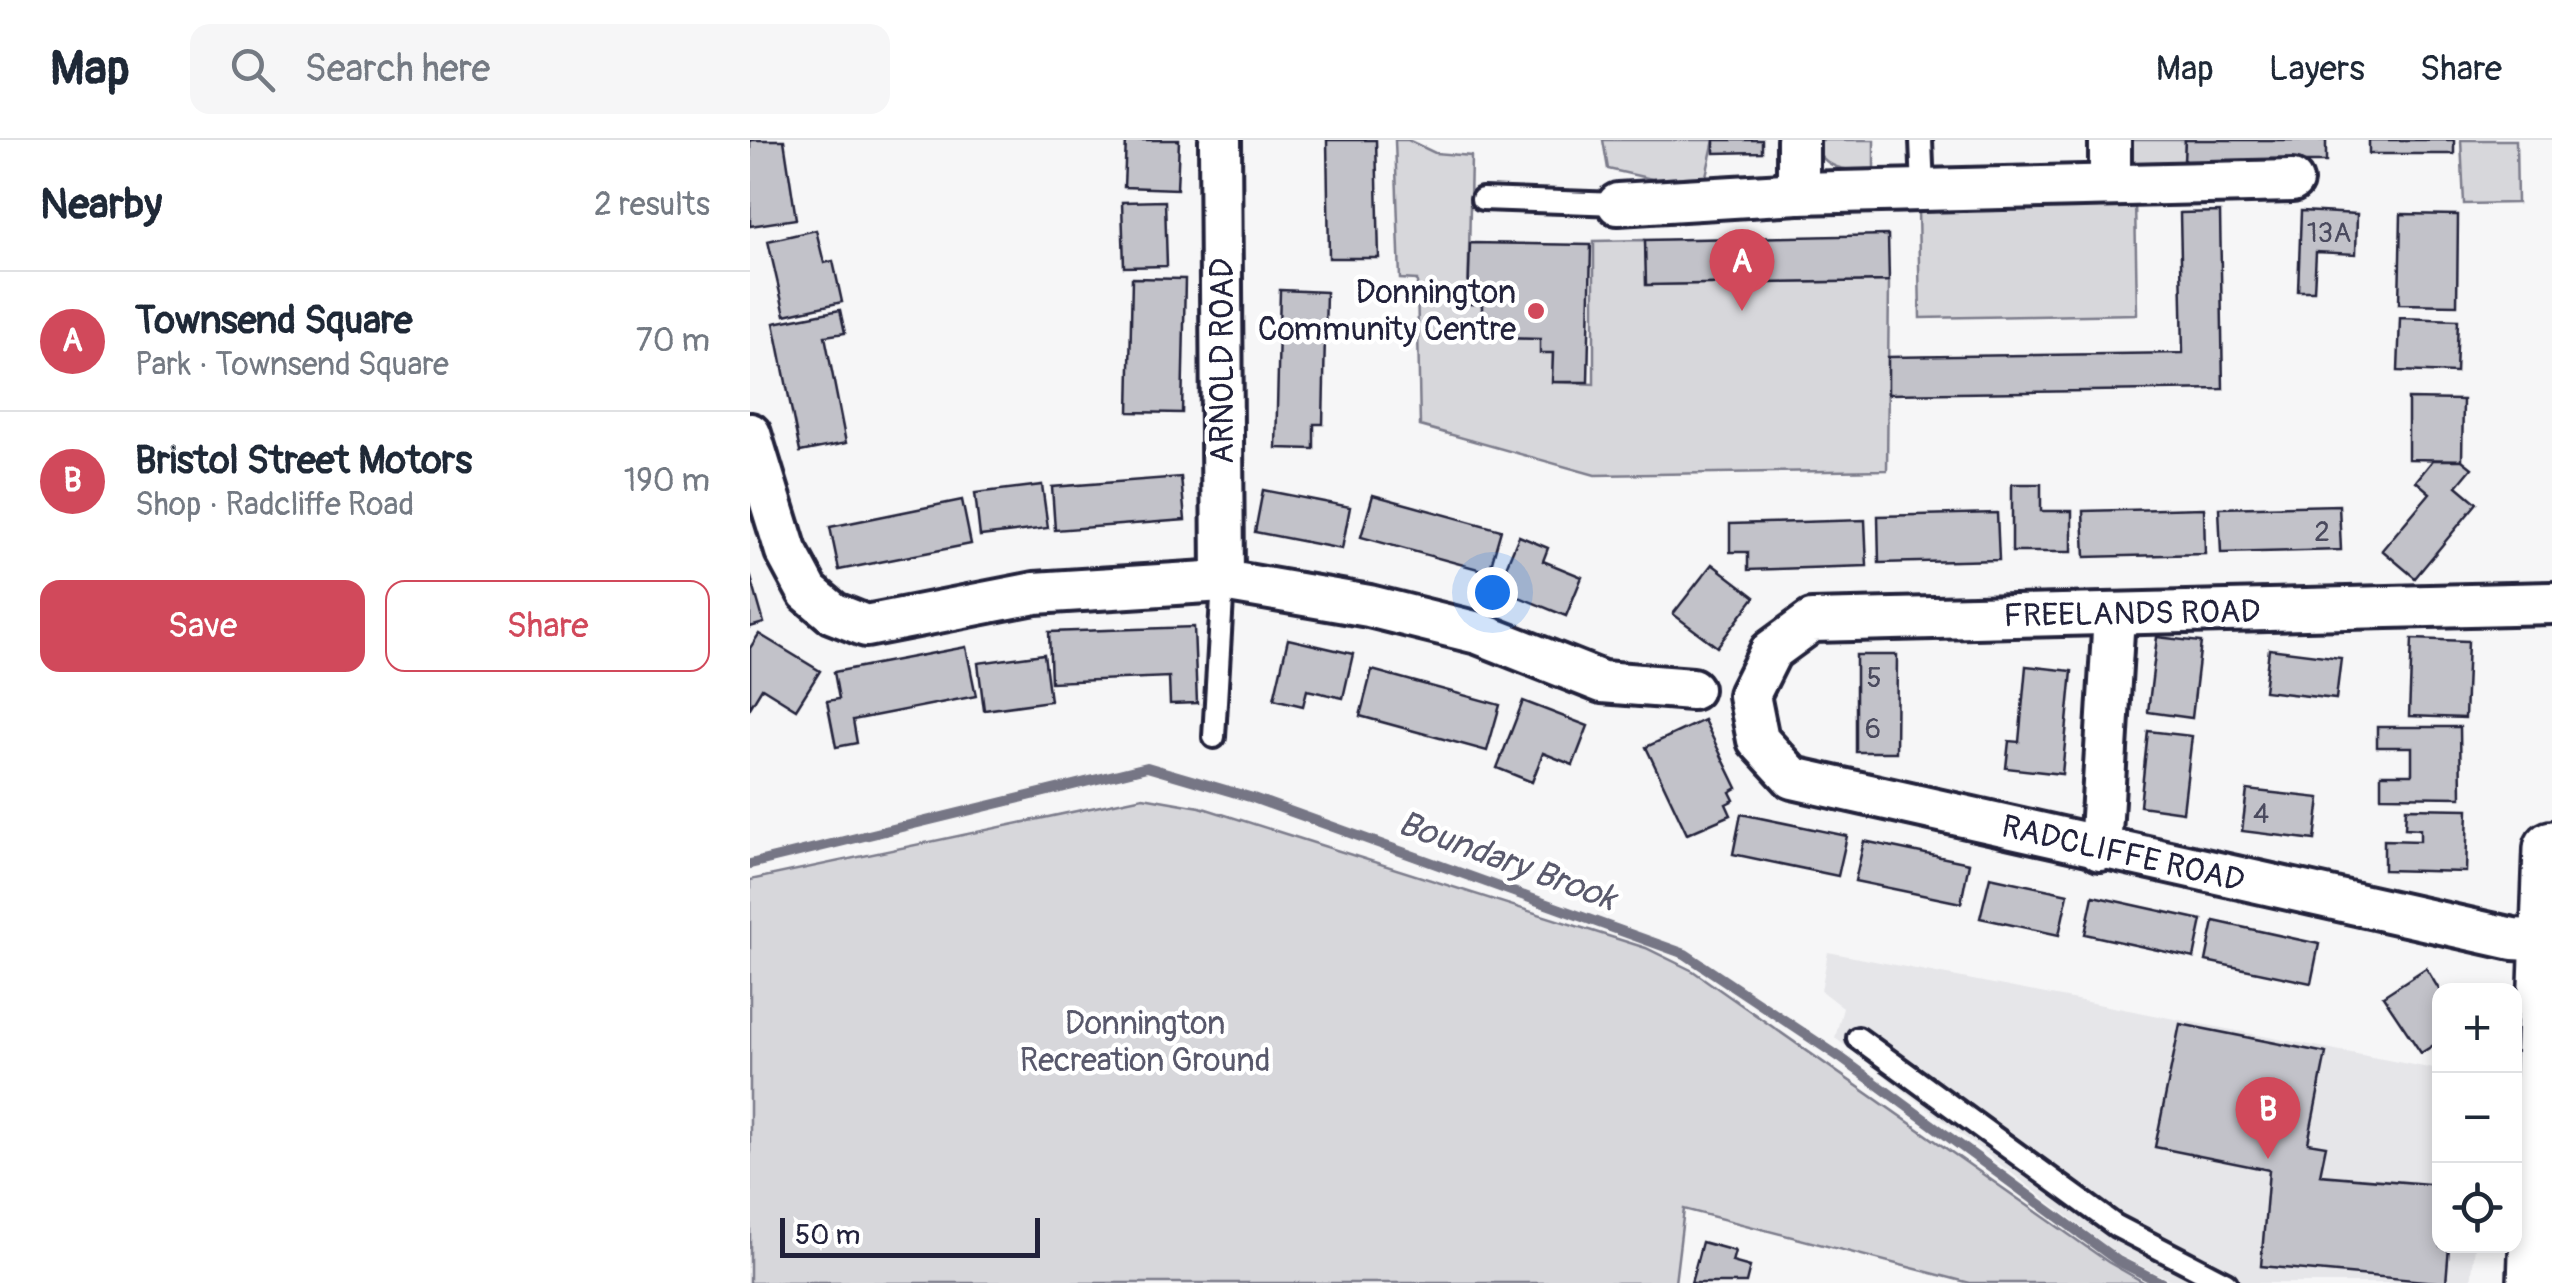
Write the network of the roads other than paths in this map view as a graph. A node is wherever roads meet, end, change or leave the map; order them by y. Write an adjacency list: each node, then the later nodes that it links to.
1 (1220, 140): 12 (street, ARNOLD ROAD)
2 (1798, 140): 8 (street)
3 (1921, 140): 7 (lane)
4 (2110, 140): 6 (street)
5 (2292, 181): 6 (street)
6 (2110, 185): 7 (street)
7 (1923, 190): 8 (street)
8 (1798, 193): 10 (street)
9 (1482, 199): 10 (lane)
10 (1618, 204)
11 (750, 434): 12 (street)
12 (1223, 581): 15 (street); 17 (lane)
13 (2552, 603): 14 (street, FREELANDS ROAD)
14 (2114, 614): 16 (street, FREELANDS ROAD); 19 (street)
15 (1692, 690)
16 (1749, 695): 19 (street, RADCLIFFE ROAD)
17 (1214, 736)
18 (2552, 849): 20 (main road)
19 (2100, 850): 20 (street, RADCLIFFE ROAD)
20 (2550, 941): 23 (main road)
21 (1858, 1038): 22 (lane)
22 (2226, 1283)
23 (2536, 1283)

